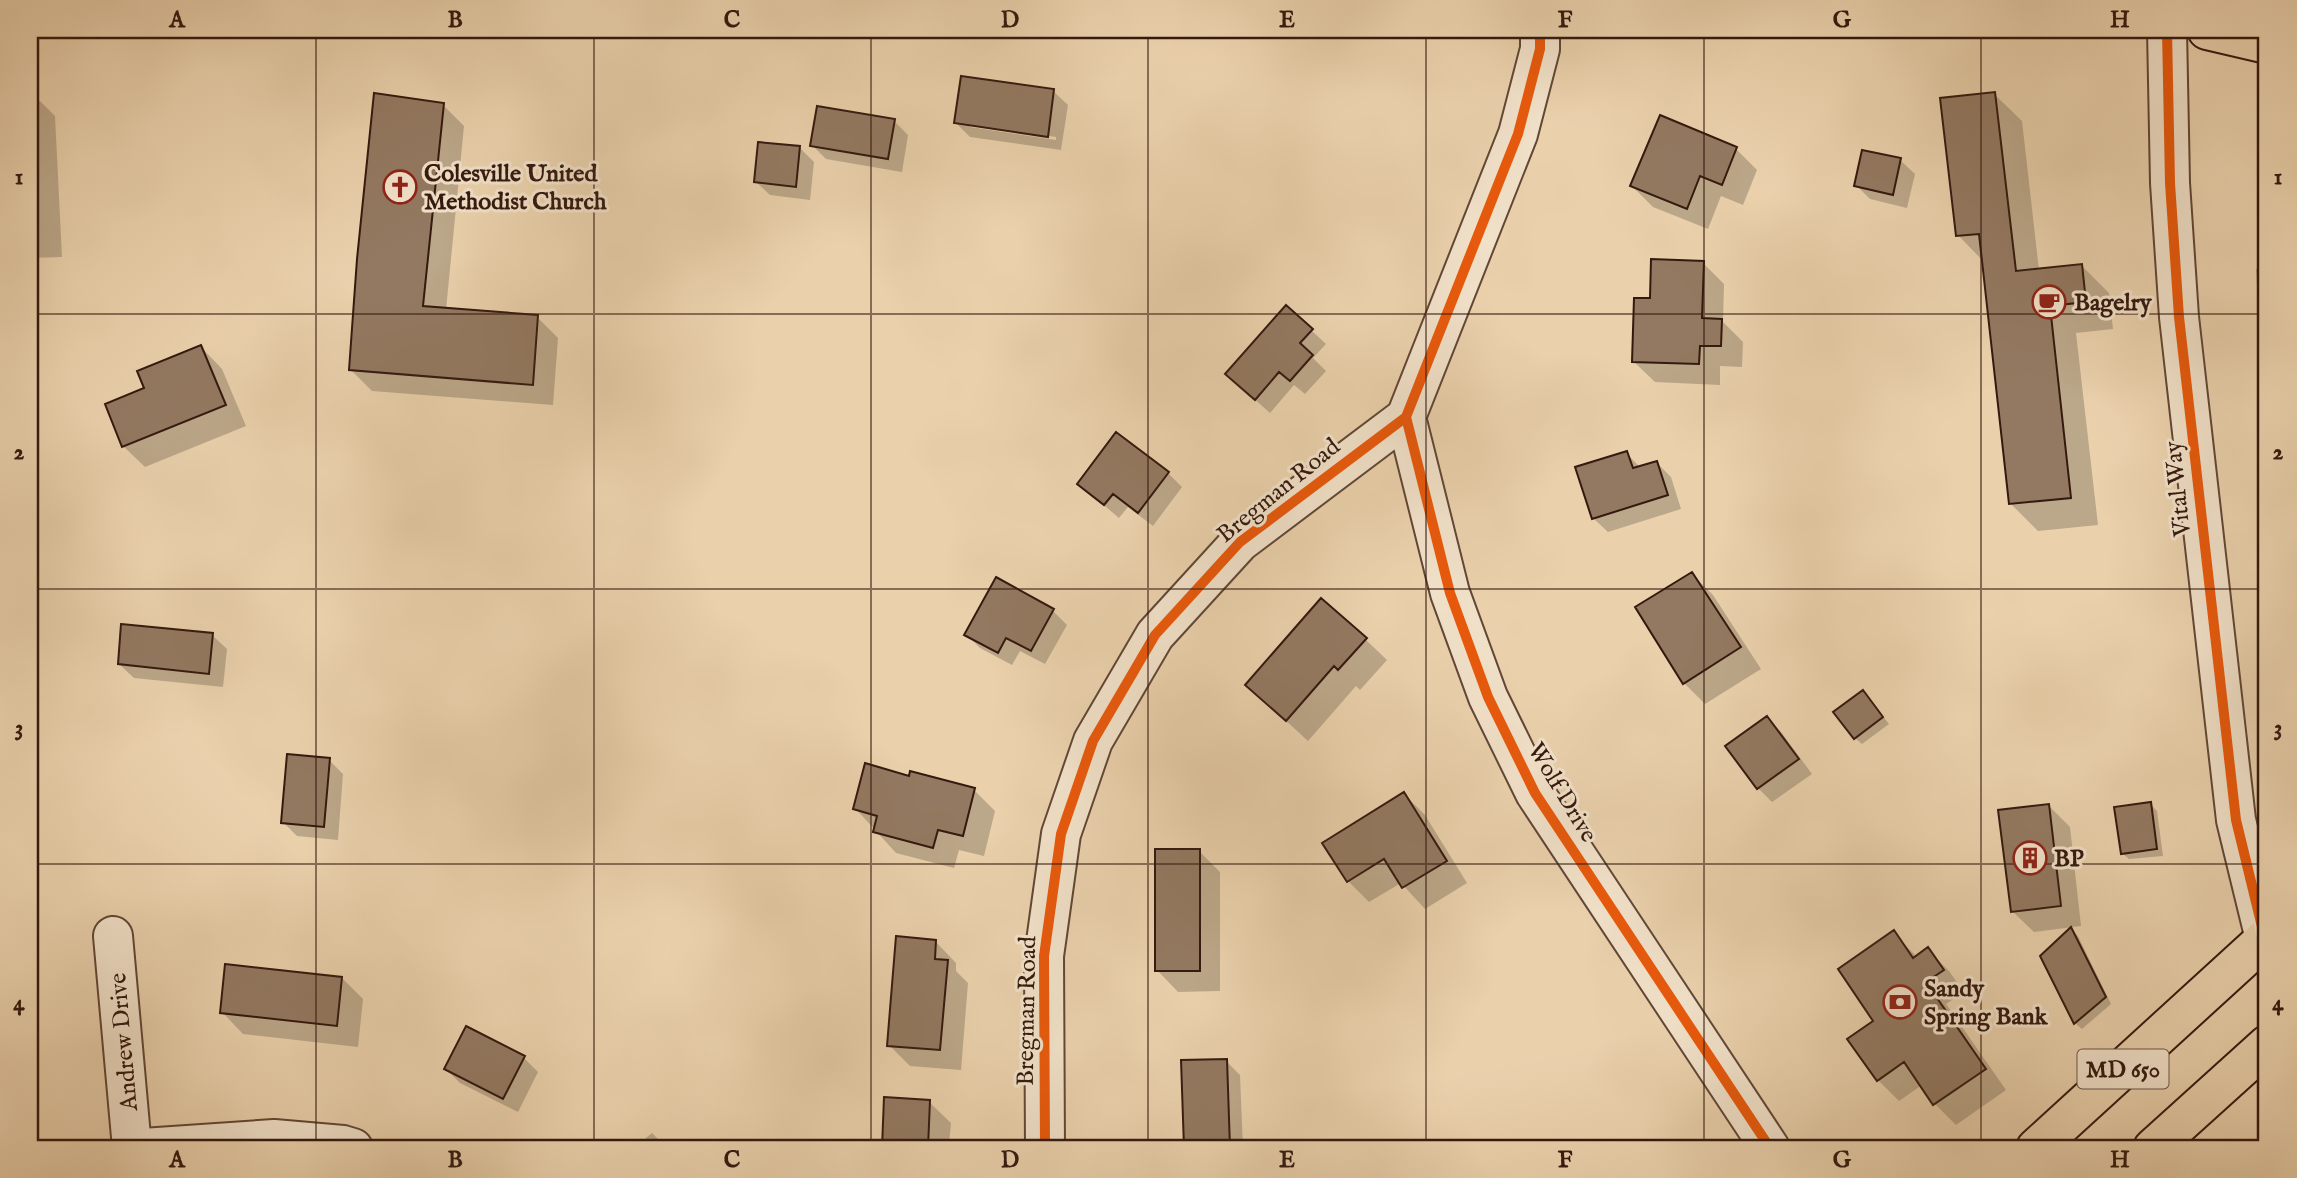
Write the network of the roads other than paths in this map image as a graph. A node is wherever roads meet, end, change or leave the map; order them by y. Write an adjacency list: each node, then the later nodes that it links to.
1 (1540, 30): 5 (street)
2 (2167, 30): 7 (street, Vital Way)
3 (2207, 30): 4 (main road)
4 (2267, 44)
5 (1406, 417): 12 (street, Bregman Road); 13 (street, Wolf Drive)
6 (113, 936): 9 (street, Andrew Drive)
7 (2266, 938): 14 (main road, MD 650)
8 (2267, 1045): 15 (main road, MD 650)
9 (132, 1148)
10 (143, 1148): 11 (street)
11 (353, 1148)
12 (1045, 1148)
13 (1770, 1148)
14 (2036, 1148)
15 (2153, 1148)

